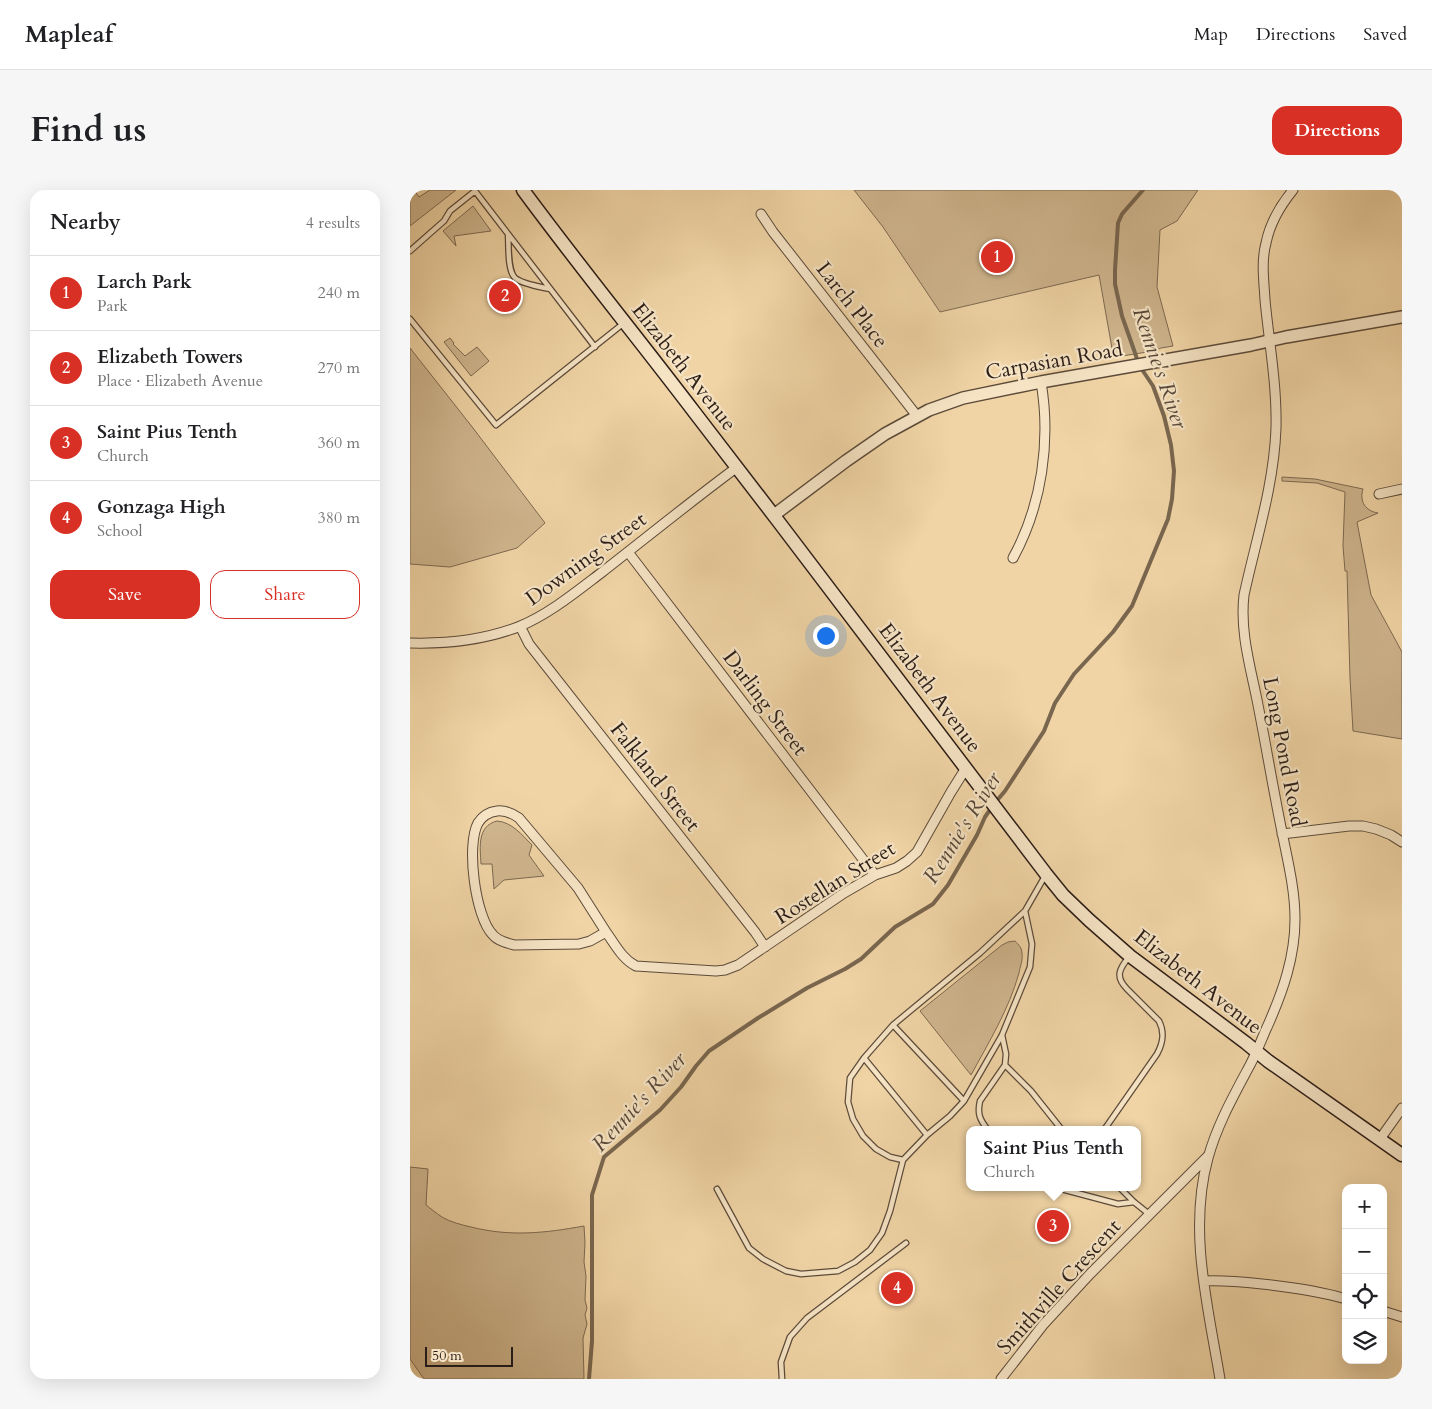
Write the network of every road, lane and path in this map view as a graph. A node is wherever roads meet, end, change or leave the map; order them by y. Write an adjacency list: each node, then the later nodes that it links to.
1 (523, 190): 10 (main road, Elizabeth Avenue)
2 (1293, 190): 11 (street, Long Pond Road)
3 (476, 191): 5 (lane); 6 (lane)
4 (762, 214): 14 (street, Larch Place)
5 (508, 234): 7 (lane); 7 (lane)
6 (410, 251)
7 (551, 290): 12 (lane)
8 (1402, 317): 11 (street, Carpasian Road)
9 (410, 319): 12 (lane)
10 (625, 322): 12 (lane); 15 (main road, Elizabeth Avenue)
11 (1269, 341): 13 (street, Carpasian Road); 24 (street, Long Pond Road)
12 (595, 346)
13 (1041, 382): 14 (street, Carpasian Road); 20 (street)
14 (917, 416): 18 (street, Carpasian Road)
15 (736, 468): 18 (main road, Elizabeth Avenue); 19 (street, Downing Street)
16 (1402, 489): 17 (street)
17 (1379, 494)
18 (774, 515): 23 (main road, Elizabeth Avenue)
19 (628, 552): 21 (street, Downing Street); 27 (street, Darling Street)
20 (1013, 558)
21 (520, 626): 22 (street, Downing Street); 30 (street, Falkland Street)
22 (410, 643)
23 (966, 768): 26 (main road, Elizabeth Avenue); 27 (street, Rostellan Street)
24 (1282, 834): 25 (street); 34 (street, Long Pond Road)
25 (1402, 842)
26 (1046, 874): 28 (lane); 31 (main road, Elizabeth Avenue)
27 (874, 876): 30 (street, Rostellan Street)
28 (1025, 911): 32 (lane); 33 (lane)
29 (606, 932): 29 (street, Rostellan Street); 30 (street, Rostellan Street)
30 (765, 947)
31 (1130, 956): 34 (main road, Elizabeth Avenue); 41 (lane)
32 (893, 1025): 35 (lane); 37 (lane)
33 (1002, 1035): 36 (lane); 37 (lane)
34 (1256, 1052): 43 (main road, Elizabeth Avenue); 45 (street, Long Pond Road)
35 (864, 1058): 42 (lane); 46 (lane)
36 (1005, 1065): 39 (lane); 40 (lane)
37 (964, 1101): 42 (lane)
38 (1402, 1108): 43 (street)
39 (985, 1126)
40 (1059, 1126)
41 (1107, 1126)
42 (927, 1135): 46 (lane)
43 (1380, 1139): 44 (main road, Elizabeth Avenue)
44 (1402, 1155)
45 (1208, 1156): 51 (street, Smithville Crescent); 53 (street)
46 (903, 1160): 47 (lane)
47 (716, 1189)
48 (1069, 1191): 50 (lane)
49 (1123, 1191): 50 (lane)
50 (1134, 1202): 51 (lane)
51 (1149, 1214): 58 (street, Smithville Crescent)
52 (906, 1244): 57 (lane)
53 (1204, 1281): 54 (street); 59 (street)
54 (1342, 1298)
55 (1387, 1312): 56 (street)
56 (1402, 1317)
57 (782, 1379)
58 (1001, 1379)
59 (1220, 1379)

